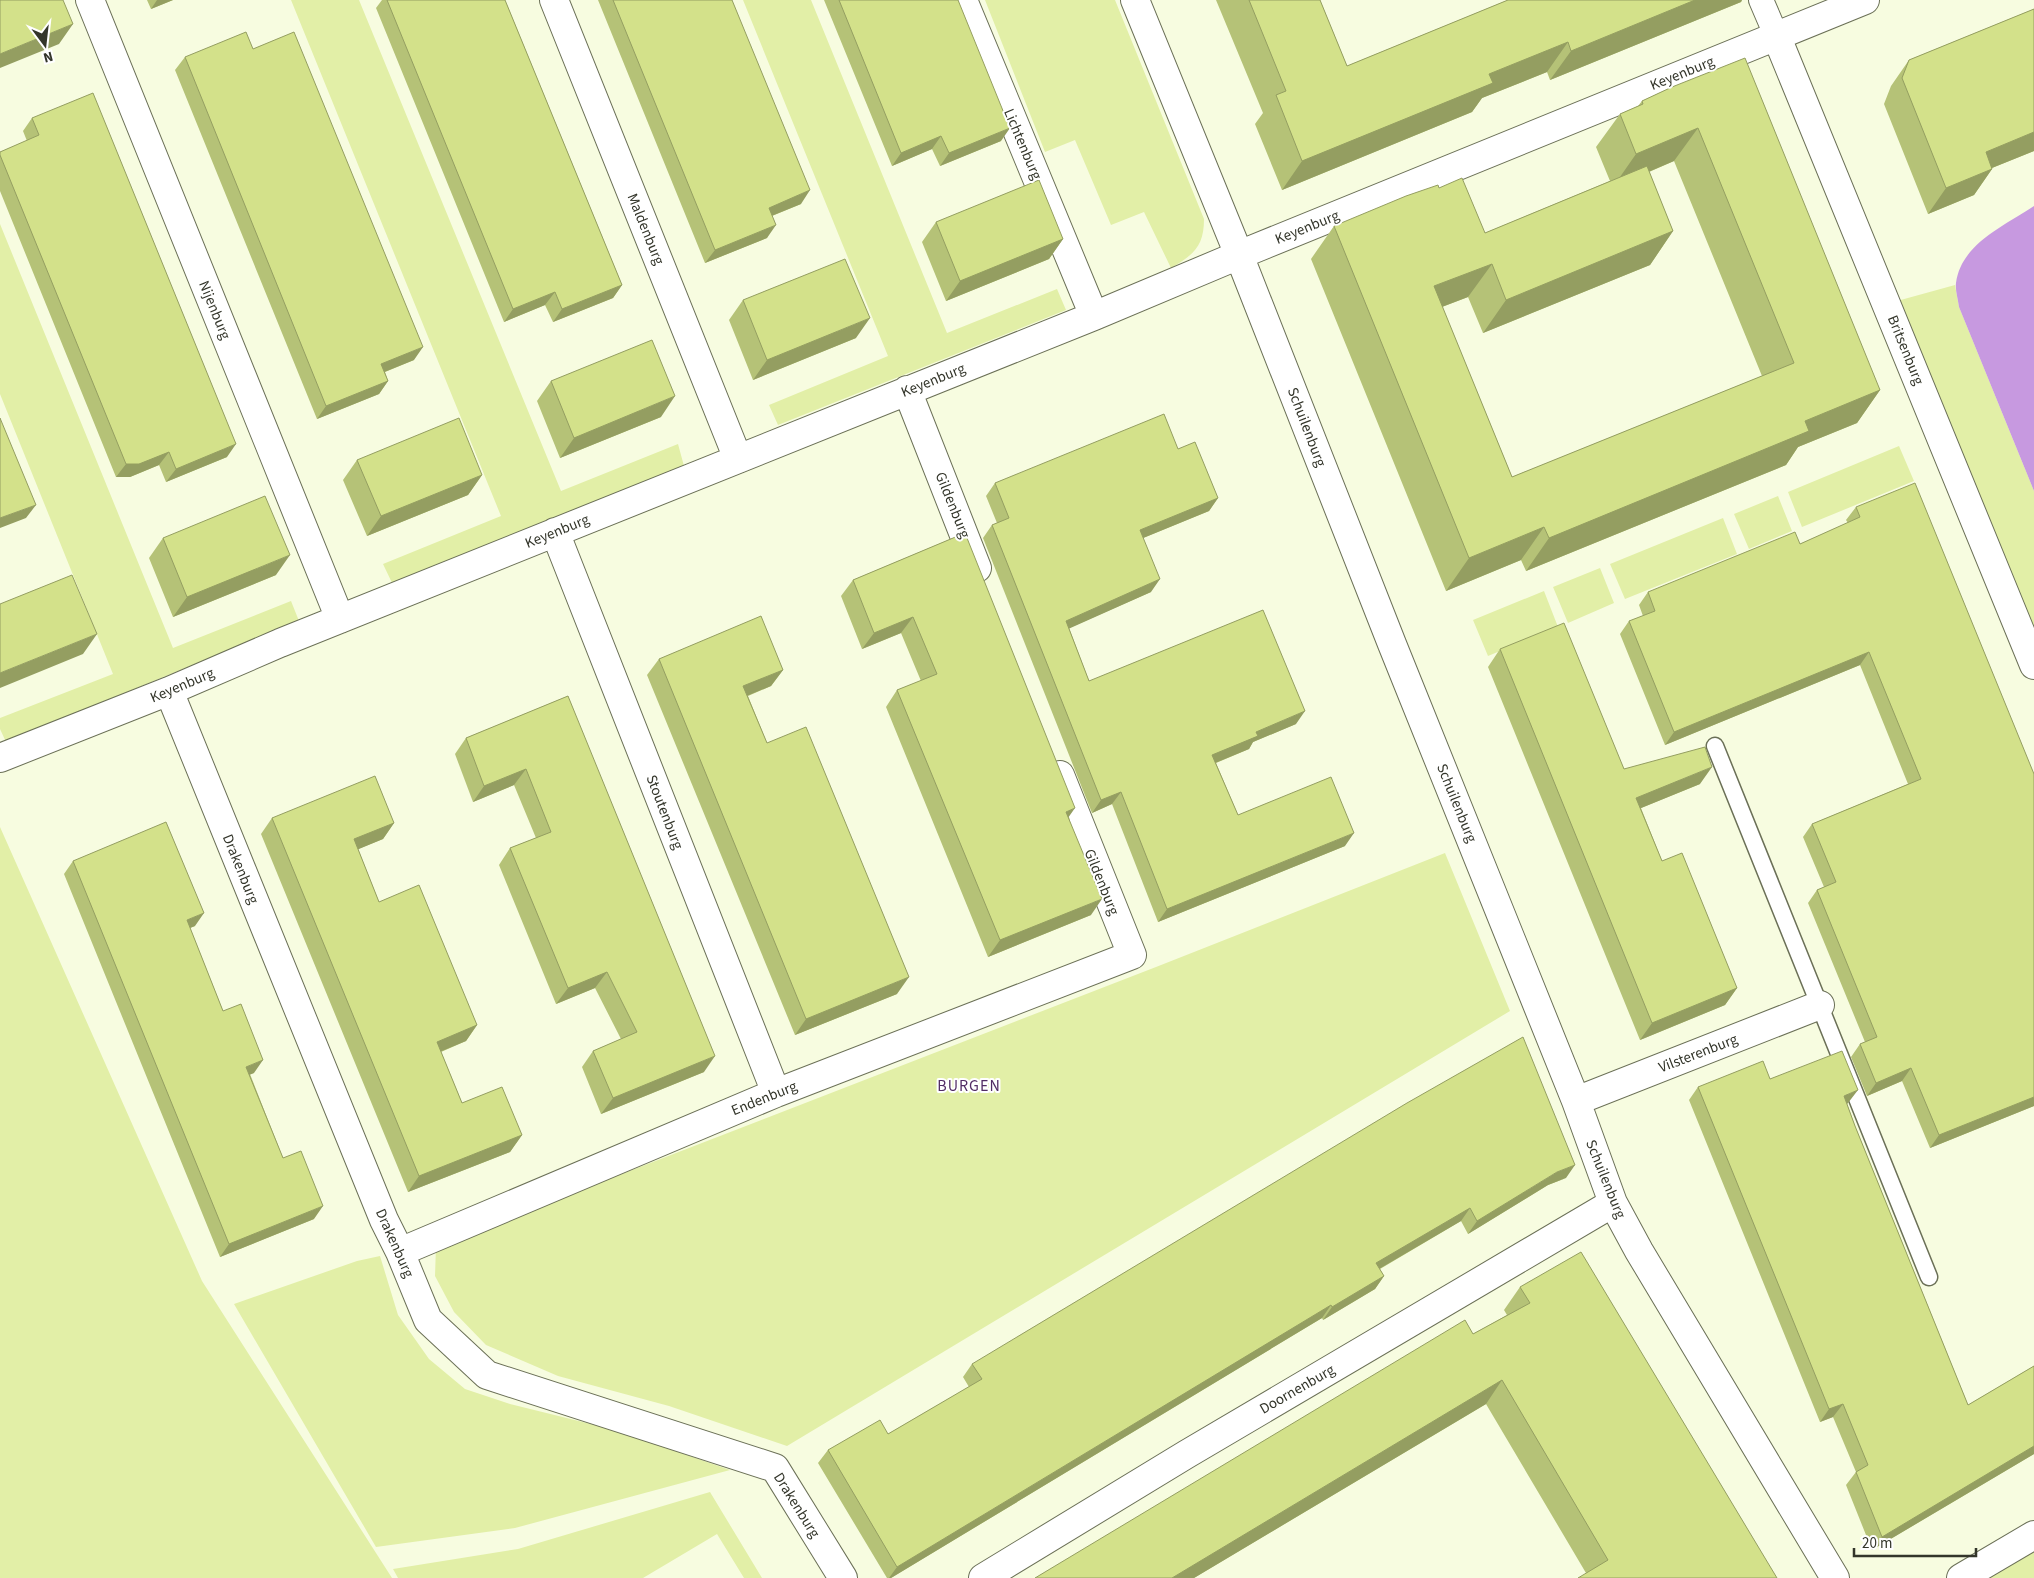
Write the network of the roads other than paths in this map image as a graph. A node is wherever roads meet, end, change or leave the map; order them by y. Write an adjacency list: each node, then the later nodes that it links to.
1 (90, 0): 14 (street, Nijenburg)
2 (554, 0): 11 (street, Maldenburg)
3 (963, 0): 9 (street, Lichtenburg)
4 (1135, 0): 8 (street, Schuilenburg)
5 (1760, 0): 7 (street)
6 (1865, 0): 7 (street, Keyenburg)
7 (1776, 35): 8 (street, Keyenburg); 15 (street, Britsenburg)
8 (1239, 254): 9 (street, Keyenburg); 23 (street, Schuilenburg)
9 (1094, 316): 10 (street, Keyenburg)
10 (907, 390): 11 (street, Keyenburg); 13 (street, Gildenburg)
11 (738, 459): 12 (street, Keyenburg)
12 (555, 532): 14 (street, Keyenburg); 22 (street, Stoutenburg)
13 (988, 594)
14 (340, 619): 16 (street, Keyenburg)
15 (2034, 665)
16 (169, 691): 19 (street, Keyenburg); 25 (street, Drakenburg)
17 (1715, 746): 21 (lane)
18 (1050, 751): 20 (street, Gildenburg)
19 (0, 758)
20 (1132, 955): 22 (street, Endenburg)
21 (1820, 1005): 23 (street, Vilsterenburg); 26 (lane)
22 (776, 1093): 25 (street, Endenburg)
23 (1576, 1101): 24 (street, Schuilenburg)
24 (1613, 1203): 29 (street, Doornenburg); 30 (street, Schuilenburg)
25 (400, 1252): 28 (street, Drakenburg)
26 (1929, 1277)
27 (2034, 1535): 31 (street)
28 (843, 1578)
29 (983, 1578)
30 (1835, 1578)
31 (1961, 1578)

